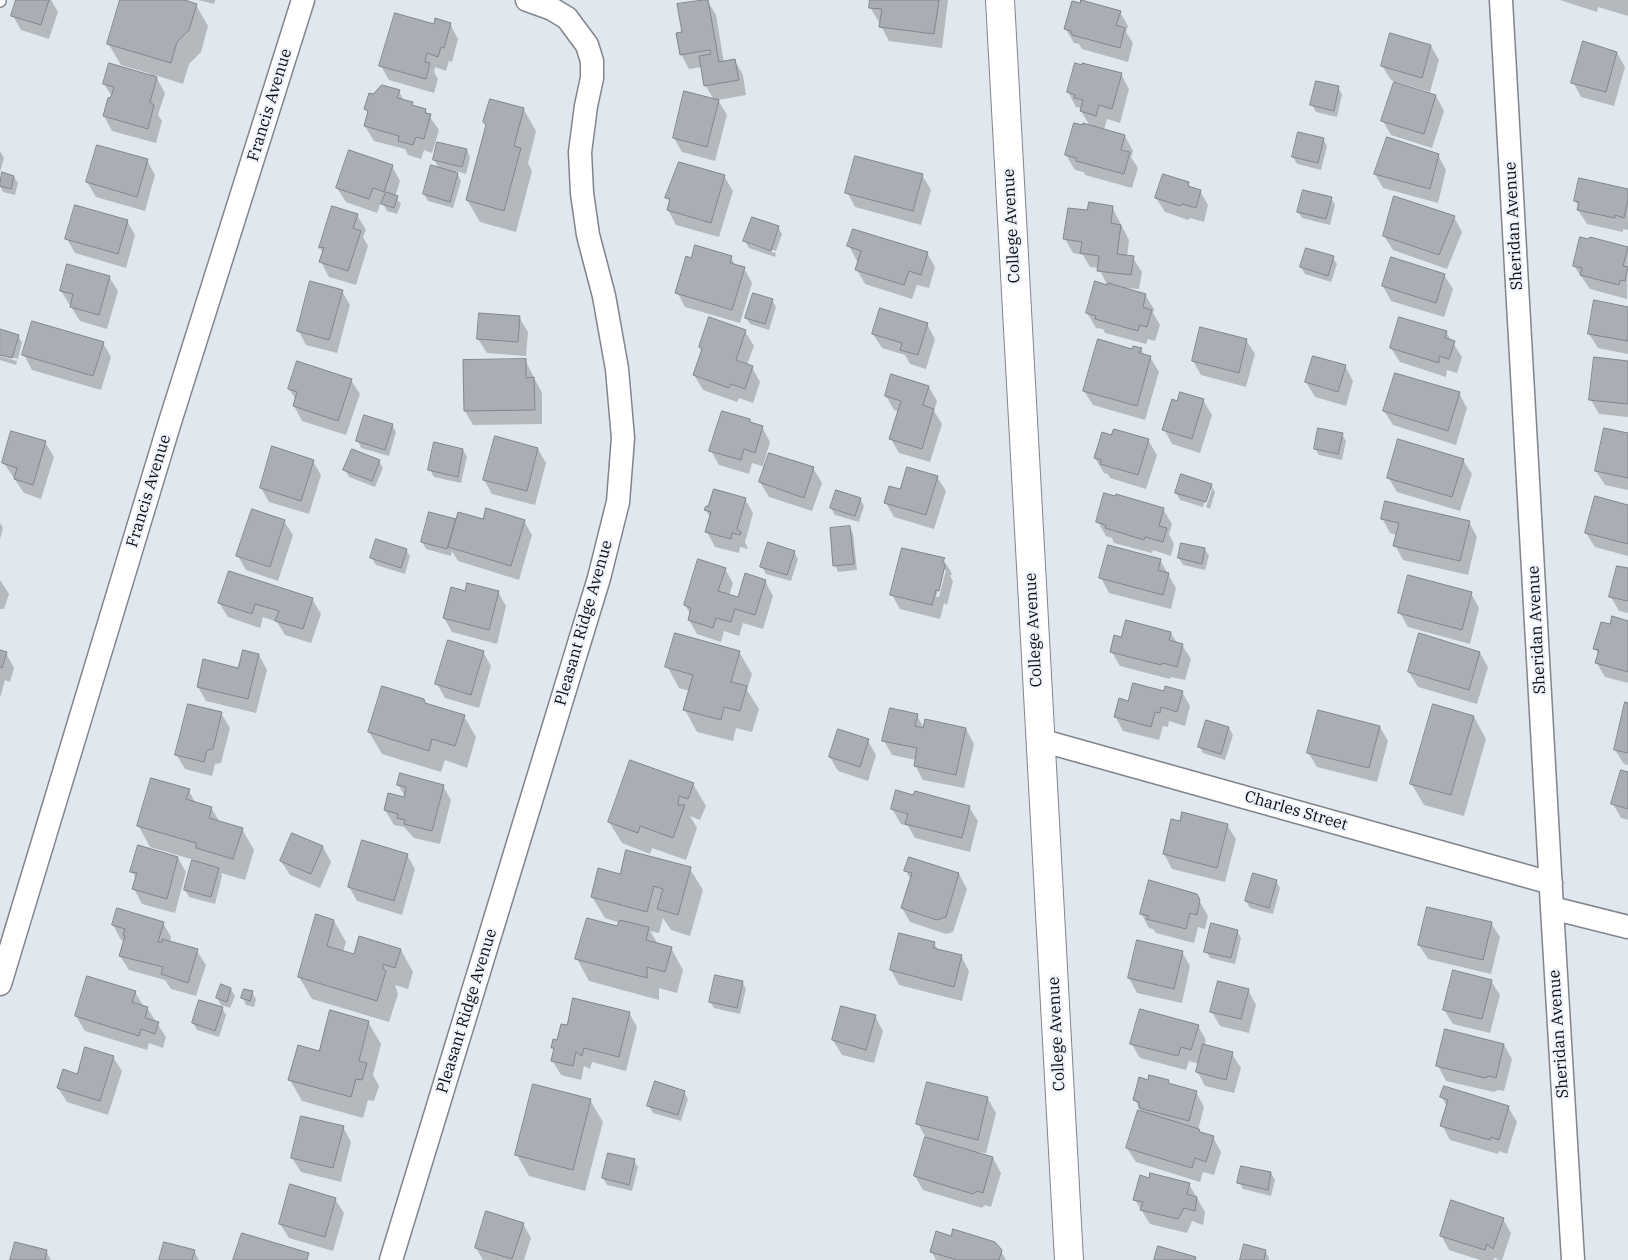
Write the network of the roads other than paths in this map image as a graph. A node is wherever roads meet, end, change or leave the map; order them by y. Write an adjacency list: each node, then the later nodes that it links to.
1 (303, 0): 9 (street, Francis Avenue)
2 (527, 0): 10 (street, Pleasant Ridge Avenue)
3 (1000, 0): 5 (main road, College Avenue)
4 (1501, 0): 6 (street, Sheridan Avenue)
5 (1040, 740): 6 (street, Charles Street); 11 (main road, College Avenue)
6 (1551, 883): 7 (street, Sheridan Avenue)
7 (1552, 908): 8 (street); 12 (street, Sheridan Avenue)
8 (1628, 927)
9 (0, 984)
10 (391, 1260)
11 (1069, 1260)
12 (1573, 1260)

